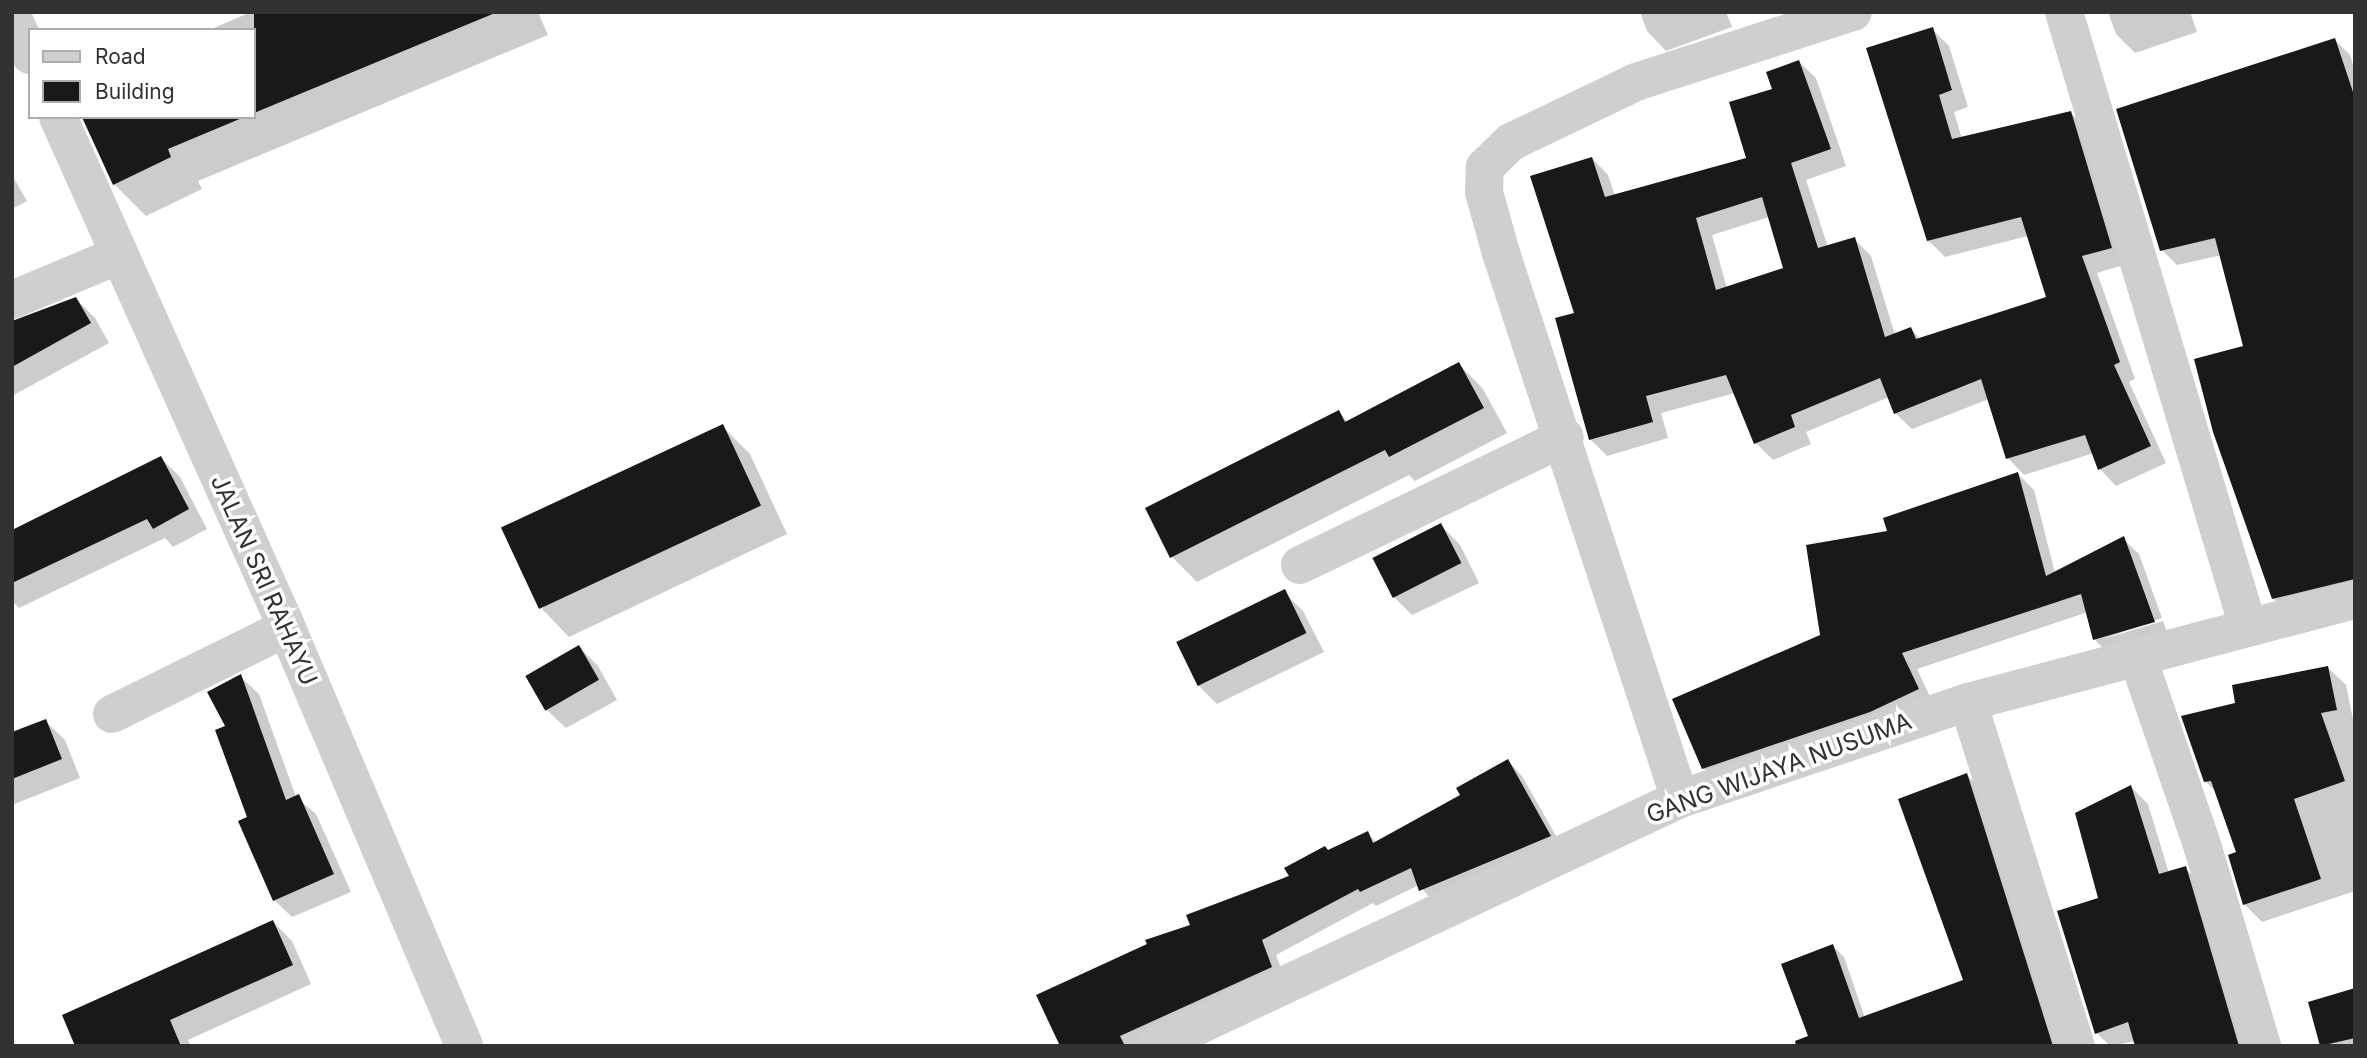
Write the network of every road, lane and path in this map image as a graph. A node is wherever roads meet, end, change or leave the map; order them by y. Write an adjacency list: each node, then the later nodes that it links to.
1 (1853, 12): 8 (street)
2 (2064, 12): 11 (street)
3 (12, 16): 4 (street)
4 (28, 51)
5 (59, 119): 6 (street, JALAN SRI RAHAYU)
6 (119, 255): 7 (street); 12 (street, JALAN SRI RAHAYU)
7 (12, 300)
8 (1547, 445): 9 (street); 16 (street)
9 (1300, 565)
10 (2355, 600): 11 (street, GANG WIJAYA NUSUMA)
11 (2248, 626): 13 (street, GANG WIJAYA NUSUMA)
12 (286, 628): 15 (street); 17 (street, JALAN SRI RAHAYU)
13 (2138, 658): 14 (street, GANG WIJAYA NUSUMA); 20 (street)
14 (1968, 702): 16 (street, GANG WIJAYA NUSUMA); 19 (street)
15 (112, 714)
16 (1680, 799): 18 (street, GANG WIJAYA NUSUMA)
17 (464, 1046)
18 (1155, 1046)
19 (2076, 1046)
20 (2262, 1046)

